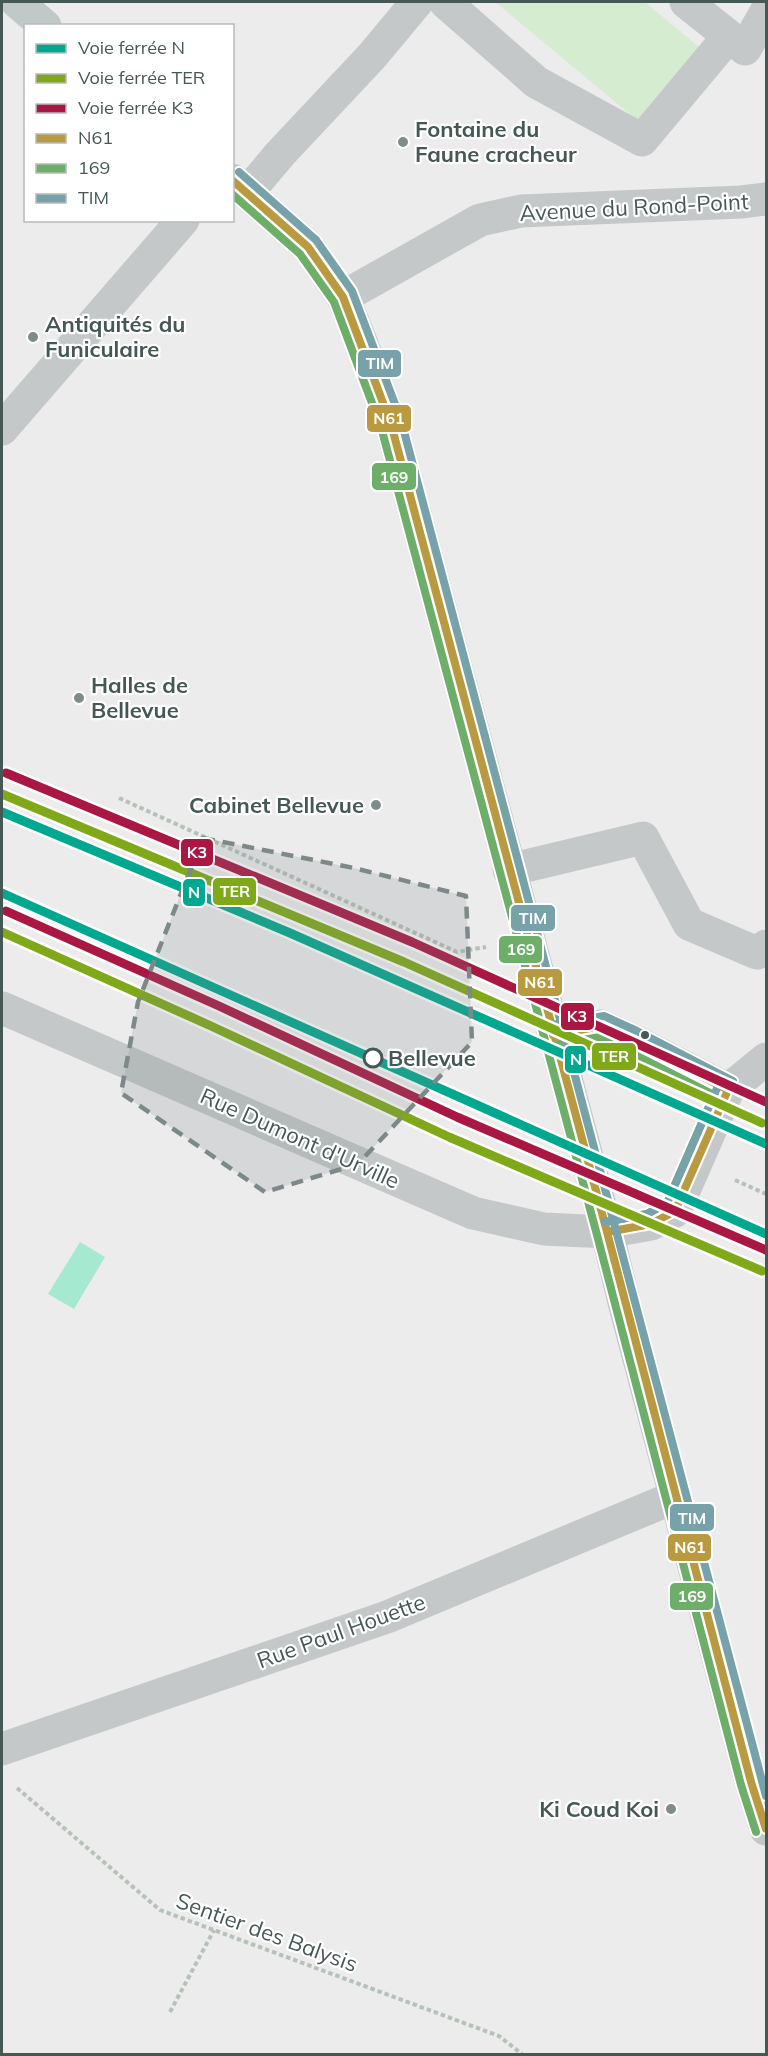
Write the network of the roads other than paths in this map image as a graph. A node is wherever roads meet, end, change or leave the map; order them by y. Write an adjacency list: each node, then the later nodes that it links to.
1 (17, 2): 6 (main road)
2 (417, 2): 8 (street)
3 (445, 2): 7 (street)
4 (686, 2): 7 (street)
5 (766, 12): 7 (street)
6 (43, 24)
7 (728, 37)
8 (240, 186): 11 (main road)
9 (766, 199): 11 (street, Avenue du Rond-Point)
10 (181, 222): 12 (street)
11 (343, 297): 13 (main road)
12 (2, 429)
13 (509, 870): 14 (street); 16 (main road)
14 (766, 946)
15 (2, 1008): 19 (street, Rue Dumont d'Urville)
16 (553, 1035): 18 (street); 19 (main road)
17 (766, 1059): 18 (street)
18 (728, 1090): 19 (street, Rue Dumont d'Urville)
19 (607, 1232): 20 (main road)
20 (675, 1497): 21 (street, Rue Paul Houette); 22 (main road)
21 (2, 1749)
22 (759, 1789): 23 (main road)
23 (766, 1829)

